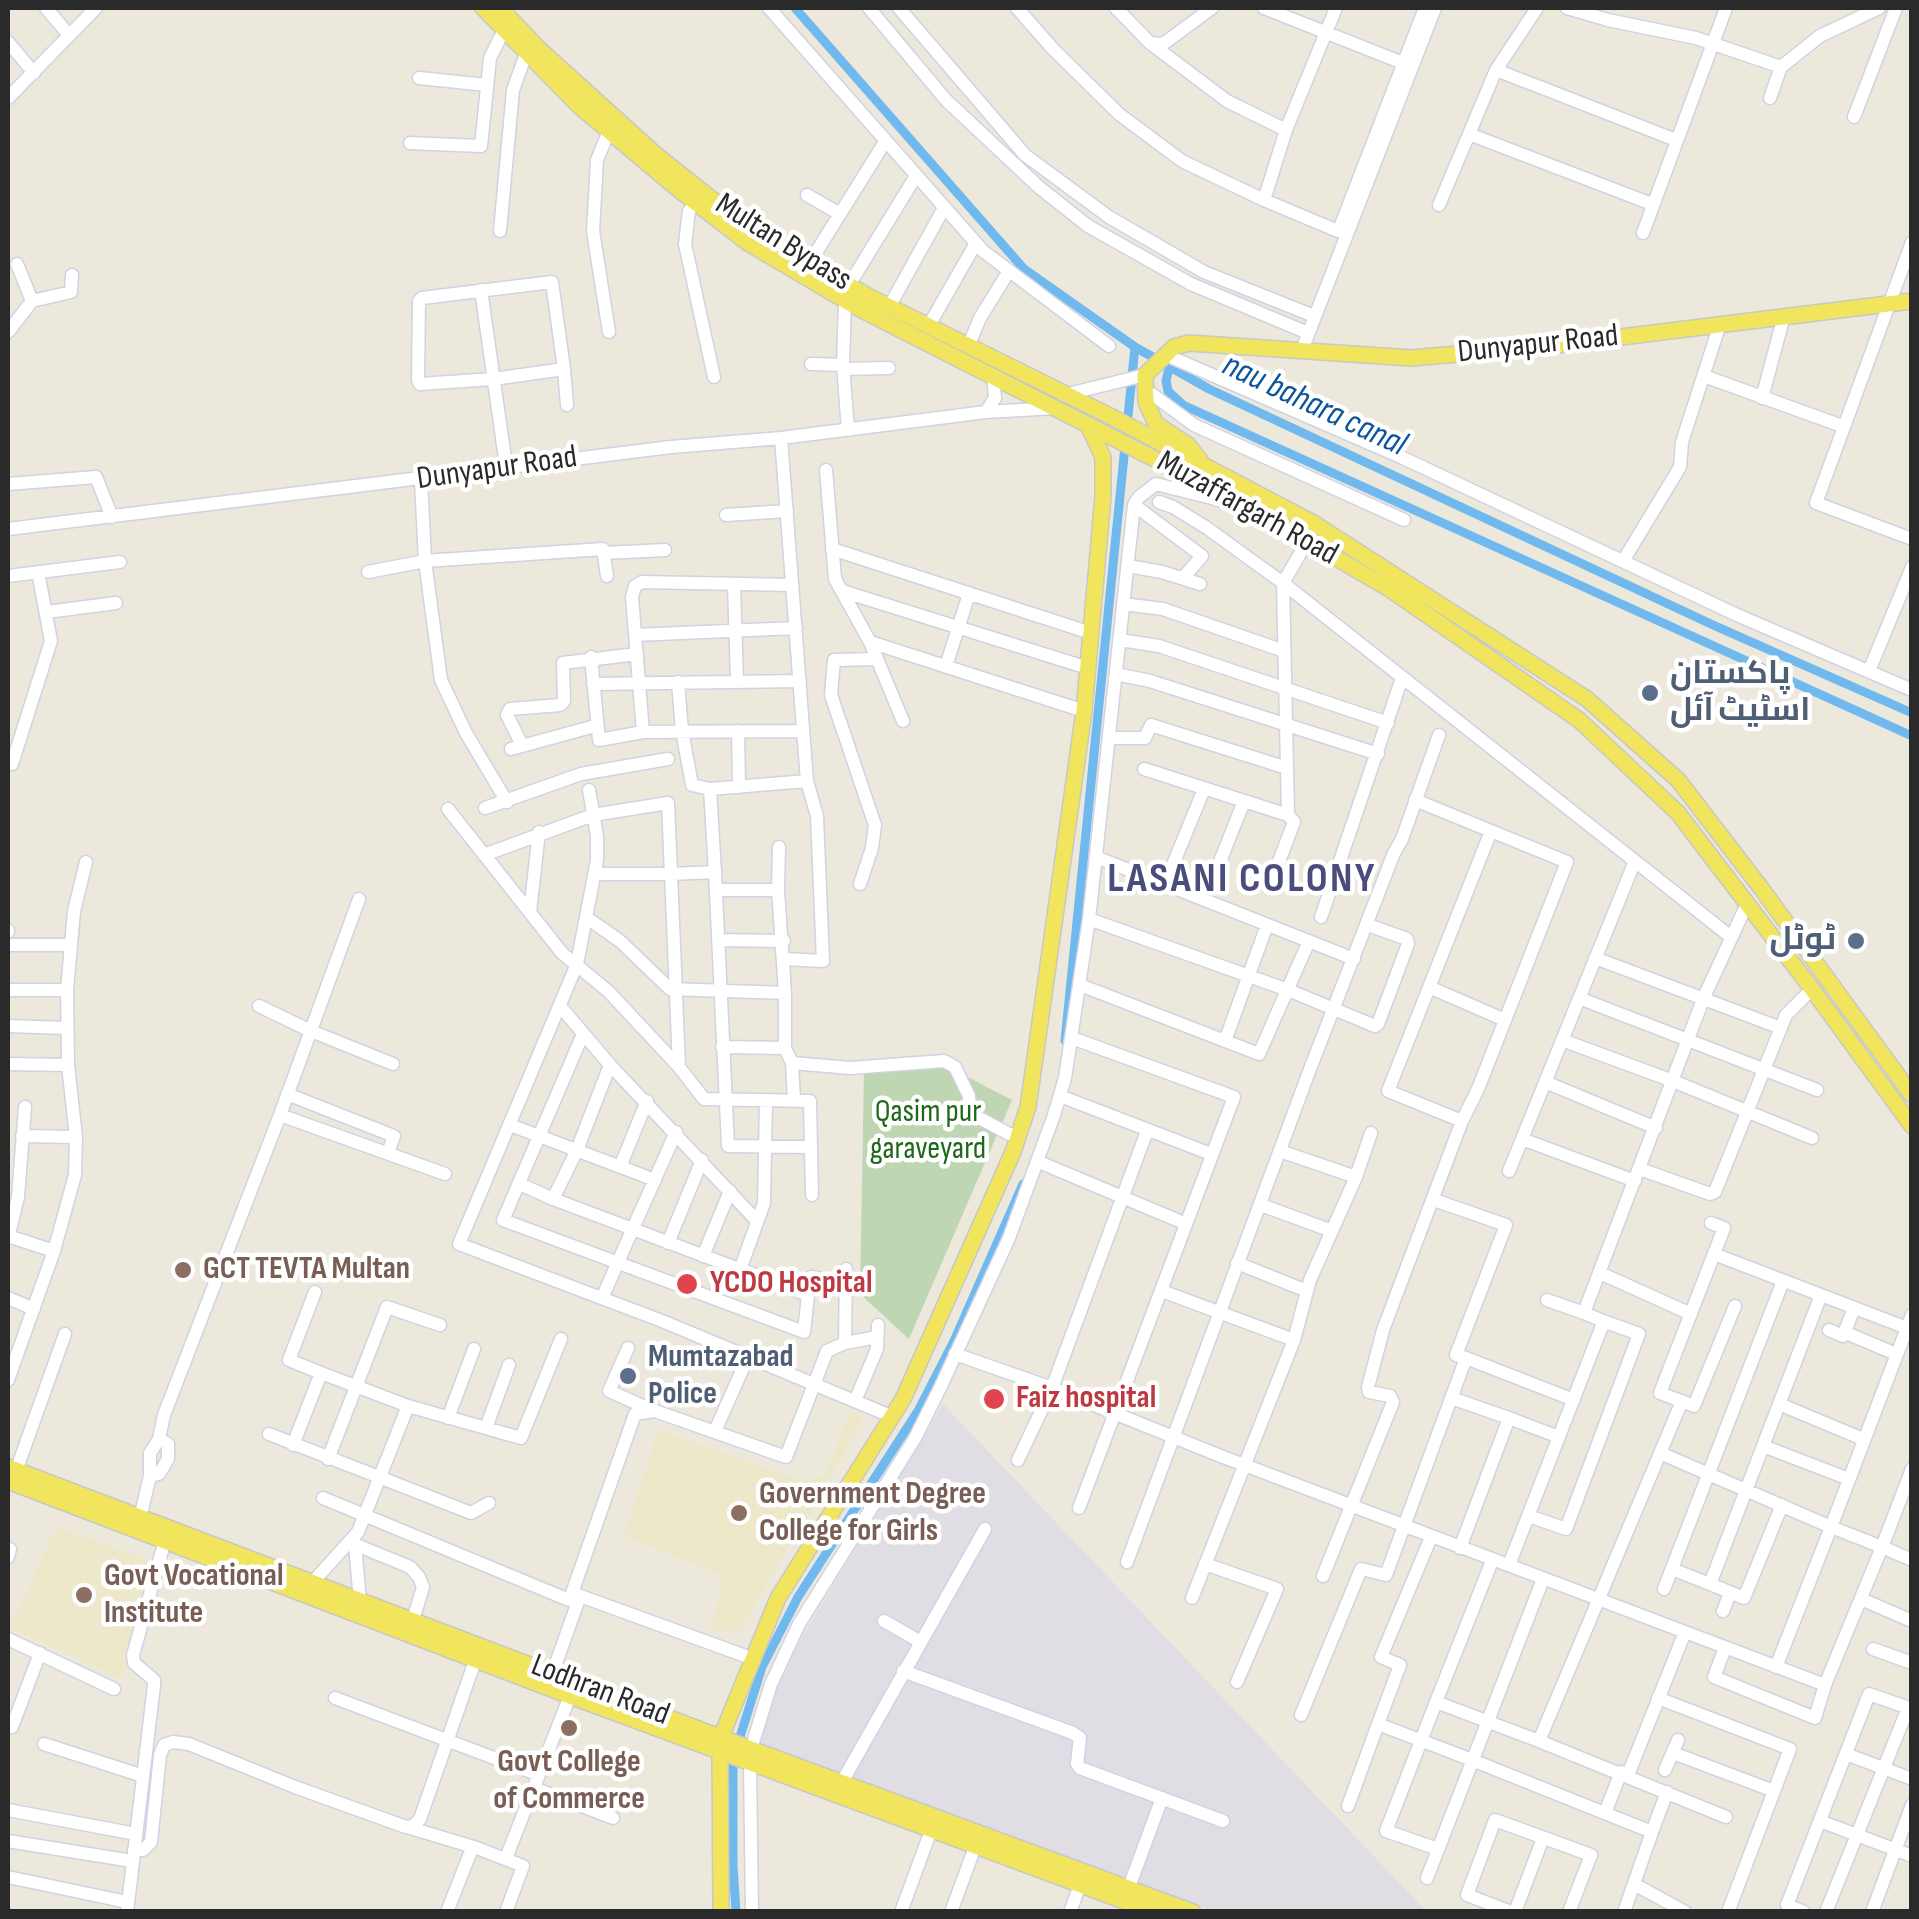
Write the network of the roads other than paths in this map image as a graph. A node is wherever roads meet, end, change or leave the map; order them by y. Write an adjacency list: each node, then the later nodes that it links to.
1 (46, 8): 23 (street)
2 (96, 8): 23 (street)
3 (483, 8): 21 (main road, Muzaffargarh Road)
4 (500, 8): 56 (main road, Multan Bypass)
5 (769, 8): 41 (street)
6 (868, 8): 20 (street)
7 (1017, 8): 45 (street)
8 (1116, 8): 26 (street)
9 (1212, 8): 26 (street)
10 (1264, 8): 22 (street)
11 (1336, 8): 22 (street)
12 (1425, 8): 28 (street)
13 (1434, 8): 66 (street)
14 (1537, 8): 30 (street)
15 (1567, 8): 25 (street)
16 (1726, 8): 25 (street)
17 (1879, 8): 29 (street)
18 (1896, 8): 36 (street)
19 (899, 10): 20 (street); 66 (street)
20 (884, 26): 70 (street)
21 (504, 30): 27 (main road, Muzaffargarh Road); 33 (street)
22 (1326, 32): 28 (street); 37 (street)
23 (70, 35): 31 (street)
24 (8, 42): 31 (street)
25 (1713, 43): 29 (street); 40 (street)
26 (1150, 44): 37 (street)
27 (526, 54): 38 (main road, Muzaffargarh Road); 51 (street)
28 (1403, 63): 52 (street)
29 (1781, 68): 35 (street)
30 (1496, 70): 39 (street); 40 (street)
31 (34, 73): 34 (street)
32 (418, 78): 33 (street)
33 (487, 85): 42 (street)
34 (8, 98)
35 (1770, 98)
36 (1854, 117)
37 (1286, 130): 45 (street)
38 (608, 132): 46 (main road, Muzaffargarh Road); 72 (street)
39 (1469, 134): 47 (street); 48 (street)
40 (1676, 140): 47 (street)
41 (885, 142): 43 (street); 50 (street)
42 (410, 144)
43 (916, 176): 49 (street); 61 (street)
44 (807, 194): 50 (street)
45 (1264, 200): 52 (street)
46 (695, 203): 61 (main road, Muzaffargarh Road); 83 (street)
47 (1652, 204): 53 (street)
48 (1439, 205)
49 (944, 208): 55 (street); 65 (street)
50 (840, 214): 56 (street)
51 (500, 231)
52 (1338, 231): 66 (street)
53 (1642, 233)
54 (1912, 242): 64 (street)
55 (976, 244): 58 (street); 69 (street)
56 (810, 262): 61 (main road, Multan Bypass)
57 (17, 264): 62 (street)
58 (1009, 271): 73 (street); 74 (street)
59 (72, 275): 62 (street)
60 (481, 290): 80 (street); 85 (street); 85 (street)
61 (854, 297): 65 (main road, Multan Bypass); 78 (street); 81 (main road, Muzaffargarh Road)
62 (32, 301): 71 (street)
63 (1912, 301): 64 (main road, Dunyapur Road)
64 (1888, 304): 67 (main road, Dunyapur Road); 90 (street)
65 (889, 307): 69 (main road, Multan Bypass)
66 (1311, 314): 70 (street)
67 (1784, 316): 68 (main road, Dunyapur Road); 86 (street)
68 (1720, 324): 75 (main road, Dunyapur Road); 82 (street)
69 (928, 327): 74 (main road, Multan Bypass)
70 (1304, 331): 75 (street)
71 (8, 332)
72 (610, 332)
73 (1109, 346)
74 (968, 347): 87 (main road, Multan Bypass)
75 (1302, 350): 76 (main road, Dunyapur Road)
76 (1166, 355): 84 (main road); 114 (street)
77 (811, 364): 78 (street)
78 (843, 367): 79 (street); 92 (street)
79 (890, 368)
80 (564, 369): 85 (street); 88 (street)
81 (993, 376): 87 (main road, Muzaffargarh Road); 89 (street)
82 (1704, 376): 86 (street); 114 (street)
83 (714, 377)
84 (1145, 378): 87 (street, Dunyapur Road); 96 (main road); 106 (street)
85 (493, 380): 95 (street)
86 (1762, 398): 90 (street)
87 (1060, 402): 89 (street, Dunyapur Road); 91 (main road, Muzaffargarh Road); 94 (main road, Multan Bypass)
88 (567, 405)
89 (986, 412): 92 (street, Dunyapur Road)
90 (1842, 426): 108 (street)
91 (1096, 428): 94 (main road, Muzaffargarh Road); 136 (main road)
92 (848, 430): 93 (street, Dunyapur Road)
93 (781, 438): 95 (street, Dunyapur Road); 103 (street)
94 (1142, 442): 96 (main road, Muzaffargarh Road); 102 (main road, Muzaffargarh Road)
95 (506, 466): 98 (street, Dunyapur Road)
96 (1206, 467): 131 (main road, Muzaffargarh Road)
97 (826, 470): 110 (street)
98 (421, 480): 105 (street, Dunyapur Road); 113 (street)
99 (8, 484): 105 (street)
100 (1158, 502): 123 (street)
101 (1134, 505): 102 (street); 116 (street); 122 (street)
102 (1250, 507): 109 (main road, Muzaffargarh Road)
103 (787, 511): 104 (street); 126 (street)
104 (726, 515)
105 (112, 517): 107 (street, Dunyapur Road)
106 (1404, 520)
107 (8, 529)
108 (1912, 538)
109 (1308, 540): 123 (street); 131 (main road, Muzaffargarh Road)
110 (832, 549): 127 (street); 128 (street)
111 (665, 550): 112 (street)
112 (604, 553): 113 (street); 121 (street)
113 (425, 561): 119 (street); 179 (street)
114 (1623, 561): 146 (street)
115 (120, 562): 118 (street)
116 (1128, 566): 122 (street); 130 (street)
117 (1912, 567): 146 (street)
118 (38, 572): 120 (street); 132 (street)
119 (368, 572)
120 (8, 576)
121 (606, 576)
122 (1184, 578): 125 (street)
123 (1282, 583): 140 (street); 148 (street)
124 (734, 584): 126 (street); 135 (street); 137 (street)
125 (1200, 584)
126 (792, 585): 133 (street)
127 (842, 590): 134 (street); 139 (street)
128 (969, 594): 134 (street); 136 (street)
129 (116, 603): 132 (street)
130 (1124, 604): 138 (street); 140 (street)
131 (1429, 606): 201 (main road, Muzaffargarh Road); 251 (main road, Muzaffargarh Road)
132 (47, 612): 169 (street)
133 (796, 628): 135 (street); 149 (street)
134 (959, 628): 144 (street); 145 (street)
135 (735, 630): 137 (street); 151 (street)
136 (1091, 633): 145 (main road)
137 (635, 635): 141 (street)
138 (1120, 640): 147 (street); 154 (street)
139 (870, 642): 143 (street); 144 (street)
140 (1284, 651): 154 (street)
141 (637, 654): 142 (street); 152 (street)
142 (591, 658): 153 (street); 160 (street)
143 (877, 659): 157 (street); 196 (street)
144 (946, 666): 156 (street)
145 (1088, 668): 156 (main road)
146 (1869, 672): 155 (street)
147 (1116, 674): 159 (street); 166 (street)
148 (1402, 678): 158 (street); 189 (street)
149 (800, 681): 151 (street); 162 (street)
150 (678, 682): 151 (street); 152 (street); 164 (street)
151 (737, 682)
152 (639, 683): 153 (street); 163 (street)
153 (593, 684): 160 (street)
154 (1285, 688): 158 (street); 159 (street)
155 (1912, 690)
156 (1084, 711): 275 (main road)
157 (904, 721)
158 (1388, 723): 167 (street)
159 (1286, 724): 167 (street); 170 (street)
160 (596, 726): 163 (street)
161 (738, 731): 162 (street); 164 (street); 173 (street)
162 (803, 731): 172 (street)
163 (644, 732): 164 (street)
164 (682, 732): 176 (street)
165 (1439, 735): 177 (street)
166 (1109, 738): 170 (street); 188 (street)
167 (1378, 754): 203 (street)
168 (668, 759): 179 (street)
169 (12, 764)
170 (1287, 768): 183 (street)
171 (1144, 769): 174 (street)
172 (807, 781): 173 (street); 215 (street)
173 (740, 787): 176 (street)
174 (1204, 788): 178 (street); 197 (street)
175 (589, 790): 182 (street)
176 (710, 790): 192 (street)
177 (1415, 800): 184 (street); 207 (street)
178 (1244, 801): 183 (street); 195 (street)
179 (507, 802): 180 (street)
180 (486, 808)
181 (448, 809): 187 (street)
182 (594, 815): 185 (street); 193 (street); 194 (street)
183 (1288, 815): 191 (street)
184 (1491, 831): 220 (street); 233 (street)
185 (539, 832): 187 (street); 202 (street)
186 (778, 847): 199 (street)
187 (484, 854): 202 (street)
188 (1096, 857): 197 (street); 205 (street)
189 (1634, 860): 208 (street); 214 (street)
190 (86, 862): 213 (street)
191 (1278, 864)
192 (715, 872): 194 (street); 198 (street)
193 (594, 874): 194 (street); 204 (street)
194 (671, 874): 221 (street)
195 (1213, 879)
196 (860, 884)
197 (1165, 884): 206 (street)
198 (716, 890): 199 (street); 209 (street)
199 (778, 890): 210 (street)
200 (360, 899): 237 (street)
201 (1747, 904): 208 (street); 222 (main road, Muzaffargarh Road)
202 (530, 912): 217 (street)
203 (1321, 917)
204 (588, 918): 217 (street); 221 (street)
205 (1090, 919): 218 (street); 219 (street)
206 (1267, 925): 211 (street); 218 (street)
207 (1368, 926): 216 (street); 232 (street)
208 (1732, 937): 228 (street)
209 (718, 940): 210 (street); 226 (street)
210 (784, 941): 215 (street)
211 (1308, 941): 216 (street); 225 (street)
212 (8, 945): 213 (street)
213 (70, 945): 224 (street)
214 (1595, 958): 228 (street); 229 (street)
215 (784, 959): 227 (street)
216 (1354, 959): 232 (street)
217 (576, 964): 231 (street); 250 (street)
218 (1248, 977): 225 (street); 240 (street)
219 (1080, 985): 239 (street); 240 (street)
220 (1429, 987): 233 (street); 267 (street)
221 (676, 989): 226 (street); 250 (street)
222 (1812, 989): 236 (street); 269 (main road, Muzaffargarh Road)
223 (8, 990): 224 (street)
224 (67, 990): 235 (street)
225 (1288, 990): 232 (street); 240 (street)
226 (720, 991): 227 (street); 243 (street)
227 (785, 993): 244 (street)
228 (1704, 996): 236 (street); 242 (street)
229 (1579, 998): 241 (street); 242 (street)
230 (258, 1006): 237 (street)
231 (560, 1006): 238 (street); 268 (street)
232 (1334, 1009): 283 (street)
233 (1505, 1020): 267 (street)
234 (8, 1026): 235 (street)
235 (66, 1028): 249 (street)
236 (1781, 1028): 252 (street)
237 (311, 1031): 247 (street); 257 (street)
238 (583, 1034): 248 (street); 277 (street)
239 (1072, 1038): 259 (street); 285 (street)
240 (1224, 1040)
241 (1562, 1040): 253 (street); 254 (street)
242 (1689, 1040): 252 (street); 253 (street)
243 (722, 1047): 244 (street); 260 (street)
244 (785, 1048): 245 (street)
245 (792, 1063): 262 (street); 275 (street)
246 (8, 1064): 249 (street)
247 (393, 1064)
248 (610, 1065): 263 (street); 282 (street)
249 (68, 1066): 276 (street)
250 (679, 1067): 260 (street)
251 (1892, 1067): 255 (street); 258 (main road, Muzaffargarh Road)
252 (1767, 1069): 256 (street); 265 (street)
253 (1673, 1080): 265 (street); 270 (street)
254 (1545, 1082): 270 (street); 279 (street)
255 (1912, 1082)
256 (1818, 1090)
257 (287, 1094): 266 (street); 284 (street)
258 (1912, 1095)
259 (1060, 1096): 271 (street); 287 (street)
260 (725, 1099): 261 (street); 280 (street)
261 (766, 1100): 262 (street); 280 (street)
262 (794, 1100): 281 (street)
263 (647, 1101): 272 (street); 288 (street)
264 (25, 1107): 274 (street)
265 (1749, 1114): 278 (street); 291 (street)
266 (280, 1116): 284 (street); 387 (street)
267 (1462, 1120): 299 (street)
268 (510, 1124): 277 (street); 322 (street)
269 (1912, 1126)
270 (1656, 1128): 291 (street)
271 (1147, 1131): 285 (street); 297 (street)
272 (676, 1132): 286 (street); 293 (street)
273 (1370, 1133): 292 (street)
274 (22, 1136): 276 (street); 306 (street)
275 (1019, 1136): 359 (main road)
276 (76, 1137): 308 (street)
277 (540, 1137): 282 (street); 294 (street)
278 (1812, 1138)
279 (1522, 1139): 289 (street); 291 (street)
280 (765, 1146): 281 (street); 301 (street)
281 (811, 1147): 296 (street)
282 (578, 1150): 288 (street); 298 (street)
283 (1280, 1151): 292 (street); 300 (street)
284 (388, 1153): 290 (street)
285 (1211, 1154): 302 (street)
286 (702, 1160): 295 (street); 307 (street)
287 (1039, 1162): 297 (street); 341 (street)
288 (620, 1167): 293 (street)
289 (1509, 1171)
290 (446, 1174)
291 (1637, 1176): 314 (street)
292 (1356, 1177): 305 (street)
293 (654, 1180): 304 (street)
294 (520, 1184): 298 (street); 311 (street)
295 (730, 1192): 301 (street); 310 (street)
296 (812, 1195)
297 (1122, 1198): 302 (street); 350 (street)
298 (553, 1199): 304 (street)
299 (1434, 1200): 344 (street); 382 (street)
300 (1260, 1205): 305 (street); 312 (street)
301 (757, 1221): 313 (street)
302 (1184, 1223): 316 (street)
303 (1712, 1223): 309 (street)
304 (632, 1229): 307 (street); 311 (street)
305 (1332, 1232): 317 (street)
306 (8, 1237): 308 (street)
307 (668, 1242): 310 (street)
308 (54, 1251): 326 (street)
309 (1714, 1254): 315 (street); 329 (street)
310 (703, 1256): 313 (street)
311 (618, 1262): 319 (street); 322 (street)
312 (1237, 1263): 317 (street); 327 (street)
313 (740, 1270): 319 (street)
314 (1600, 1273): 328 (street); 329 (street)
315 (1783, 1281): 320 (street); 376 (street)
316 (1162, 1291): 327 (street); 358 (street)
317 (1307, 1291): 337 (street)
318 (315, 1292): 346 (street)
319 (808, 1294): 338 (street)
320 (1821, 1295): 325 (street); 355 (street)
321 (8, 1298): 326 (street)
322 (602, 1298): 343 (street)
323 (1547, 1300): 328 (street)
324 (1735, 1306): 354 (street)
325 (1854, 1308): 331 (street); 334 (street)
326 (34, 1309): 347 (street)
327 (1219, 1313): 337 (street); 365 (street)
328 (1584, 1314): 330 (street)
329 (1691, 1314): 354 (street)
330 (1603, 1321): 352 (street); 386 (street)
331 (1909, 1321): 342 (street)
332 (440, 1326): 349 (street)
333 (1829, 1330): 334 (street)
334 (1844, 1332): 342 (street)
335 (65, 1334): 375 (street)
336 (561, 1339): 362 (street)
337 (1294, 1340): 373 (street)
338 (845, 1343): 348 (street); 353 (street)
339 (628, 1348): 357 (street)
340 (474, 1350): 360 (street)
341 (956, 1354): 350 (street); 448 (street)
342 (1896, 1354): 367 (street)
343 (748, 1357): 348 (street); 363 (street)
344 (1466, 1358): 351 (street); 352 (street)
345 (509, 1365): 362 (street)
346 (321, 1373): 349 (street); 368 (street)
347 (8, 1380)
348 (814, 1384): 353 (street); 363 (street)
349 (356, 1386): 356 (street); 371 (street)
350 (1052, 1388): 358 (street); 372 (street)
351 (1452, 1398): 361 (street); 388 (street)
352 (1574, 1400): 366 (street)
353 (854, 1401): 359 (street)
354 (1682, 1401): 370 (street)
355 (1779, 1404): 367 (street); 369 (street)
356 (408, 1406): 360 (street); 377 (street)
357 (654, 1410): 363 (street); 408 (street)
358 (1114, 1415): 365 (street); 384 (street)
359 (893, 1417): 424 (main road)
360 (448, 1418): 362 (street)
361 (1509, 1418): 366 (street); 395 (street)
362 (486, 1428)
363 (715, 1431)
364 (268, 1434): 368 (street)
365 (1173, 1437): 373 (street); 398 (street)
366 (1559, 1437): 386 (street)
367 (1863, 1440): 378 (street)
368 (293, 1445): 371 (street)
369 (1763, 1446): 378 (street); 379 (street)
370 (1660, 1452): 376 (street); 410 (street)
371 (328, 1459): 377 (street)
372 (1018, 1460)
373 (1243, 1464): 382 (street); 399 (street)
374 (1912, 1469): 394 (street)
375 (10, 1473): 387 (main road, Lodhran Road); 392 (main road, Lodhran Road)
376 (1709, 1473): 379 (street); 401 (street)
377 (378, 1478): 381 (street); 385 (street)
378 (1849, 1479): 389 (street)
379 (1747, 1489): 383 (street); 405 (street)
380 (324, 1498): 385 (street)
381 (488, 1503)
382 (1352, 1504): 388 (street); 402 (street)
383 (1782, 1505): 389 (street); 407 (street)
384 (1078, 1508)
385 (364, 1515): 393 (street); 408 (street)
386 (1529, 1516): 400 (street)
387 (140, 1518): 404 (main road, Lodhran Road)
388 (1404, 1526): 391 (street); 438 (street)
389 (1831, 1527): 394 (street); 426 (street)
390 (984, 1529): 419 (street)
391 (1432, 1536): 395 (street); 440 (street)
392 (164, 1540): 423 (main road, Lodhran Road); 453 (street)
393 (352, 1544): 404 (street); 412 (street); 414 (street)
394 (1882, 1547): 396 (street); 411 (street)
395 (1460, 1548): 397 (street)
396 (1912, 1560)
397 (1492, 1561): 400 (street); 436 (street)
398 (1127, 1562)
399 (1205, 1564): 409 (street); 429 (street)
400 (1510, 1566): 403 (street)
401 (1672, 1570): 405 (street); 406 (street)
402 (1323, 1576)
403 (1543, 1579): 410 (street); 439 (street)
404 (312, 1583): 412 (main road, Lodhran Road)
405 (1710, 1584): 407 (street)
406 (1664, 1589)
407 (1730, 1593): 413 (street)
408 (576, 1595): 424 (street); 428 (street)
409 (1192, 1598)
410 (1598, 1599): 417 (street); 444 (street)
411 (1861, 1599): 416 (street); 430 (street)
412 (360, 1601): 414 (main road, Lodhran Road)
413 (1723, 1610)
414 (413, 1620): 428 (main road, Lodhran Road)
415 (884, 1621): 419 (street)
416 (1912, 1621)
417 (1684, 1632): 420 (street); 434 (street)
418 (8, 1639): 422 (street)
419 (919, 1641): 427 (street)
420 (1725, 1648): 426 (street); 430 (street)
421 (1873, 1650): 425 (street)
422 (40, 1653): 431 (street); 435 (street)
423 (476, 1658): 428 (main road, Lodhran Road); 442 (street)
424 (751, 1658): 446 (main road)
425 (1912, 1663)
426 (1776, 1667): 430 (street)
427 (903, 1671): 456 (street); 459 (street)
428 (550, 1680): 432 (main road, Lodhran Road); 446 (main road, Lodhran Road)
429 (1237, 1682)
430 (1825, 1685)
431 (114, 1689)
432 (570, 1696): 446 (main road, Lodhran Road); 455 (street)
433 (336, 1698): 442 (street)
434 (1658, 1698): 452 (street); 457 (street)
435 (14, 1700): 441 (street)
436 (1436, 1702): 439 (street); 443 (street)
437 (1910, 1709): 447 (street); 450 (street)
438 (1301, 1715)
439 (1486, 1721): 444 (street); 449 (street)
440 (1378, 1724): 443 (street); 461 (street)
441 (8, 1726)
442 (447, 1740): 455 (street); 469 (street)
443 (1420, 1740): 449 (street); 478 (street)
444 (1540, 1741): 452 (street)
445 (44, 1744): 453 (street)
446 (724, 1745): 448 (main road, Lodhran Road); 494 (main road)
447 (1846, 1754): 450 (street); 467 (street)
448 (750, 1755): 456 (main road, Lodhran Road); 468 (main road, Lodhran Road); 495 (street)
449 (1472, 1760): 463 (street); 478 (street)
450 (1883, 1768): 454 (street); 472 (street)
451 (1665, 1770): 457 (street)
452 (1624, 1774): 458 (street); 463 (street)
453 (144, 1776): 471 (street)
454 (1912, 1779)
455 (537, 1781): 465 (street); 481 (street)
456 (842, 1782): 468 (main road, Lodhran Road)
457 (1774, 1791): 505 (street)
458 (1667, 1792): 464 (street); 470 (street)
459 (1162, 1798): 466 (street); 486 (street)
460 (1912, 1805): 477 (street)
461 (1348, 1806)
462 (8, 1810): 471 (street)
463 (1605, 1813): 470 (street)
464 (1726, 1817)
465 (612, 1818)
466 (1222, 1821)
467 (1820, 1821): 472 (street); 506 (street)
468 (934, 1823): 475 (main road, Lodhran Road); 486 (main road, Lodhran Road); 496 (street)
469 (407, 1827): 476 (street); 479 (street)
470 (1652, 1832): 484 (street)
471 (136, 1834): 479 (street)
472 (1857, 1835): 477 (street); 507 (street)
473 (1543, 1838): 488 (street); 502 (street); 503 (street)
474 (8, 1841): 479 (street)
475 (975, 1847): 485 (main road, Lodhran Road); 497 (street)
476 (477, 1848): 481 (street); 492 (street)
477 (1894, 1849): 480 (street); 508 (street)
478 (1438, 1850): 483 (street)
479 (133, 1856): 489 (street)
480 (1912, 1856)
481 (506, 1858): 493 (street)
482 (8, 1877): 489 (street)
483 (1426, 1878)
484 (1634, 1884): 491 (street); 504 (street)
485 (1080, 1885): 490 (main road, Lodhran Road); 498 (street)
486 (1129, 1887): 500 (main road, Lodhran Road)
487 (1687, 1893): 491 (street)
488 (1467, 1895): 501 (street); 502 (street)
489 (127, 1907)
490 (1136, 1908): 499 (main road, Lodhran Road)
491 (1682, 1911)
492 (447, 1912)
493 (506, 1912)
494 (720, 1912)
495 (752, 1912)
496 (901, 1912)
497 (951, 1912)
498 (1070, 1912)
499 (1154, 1912)
500 (1192, 1912)
501 (1482, 1912)
502 (1513, 1912)
503 (1570, 1912)
504 (1624, 1912)
505 (1728, 1912)
506 (1804, 1912)
507 (1826, 1912)
508 (1872, 1912)

